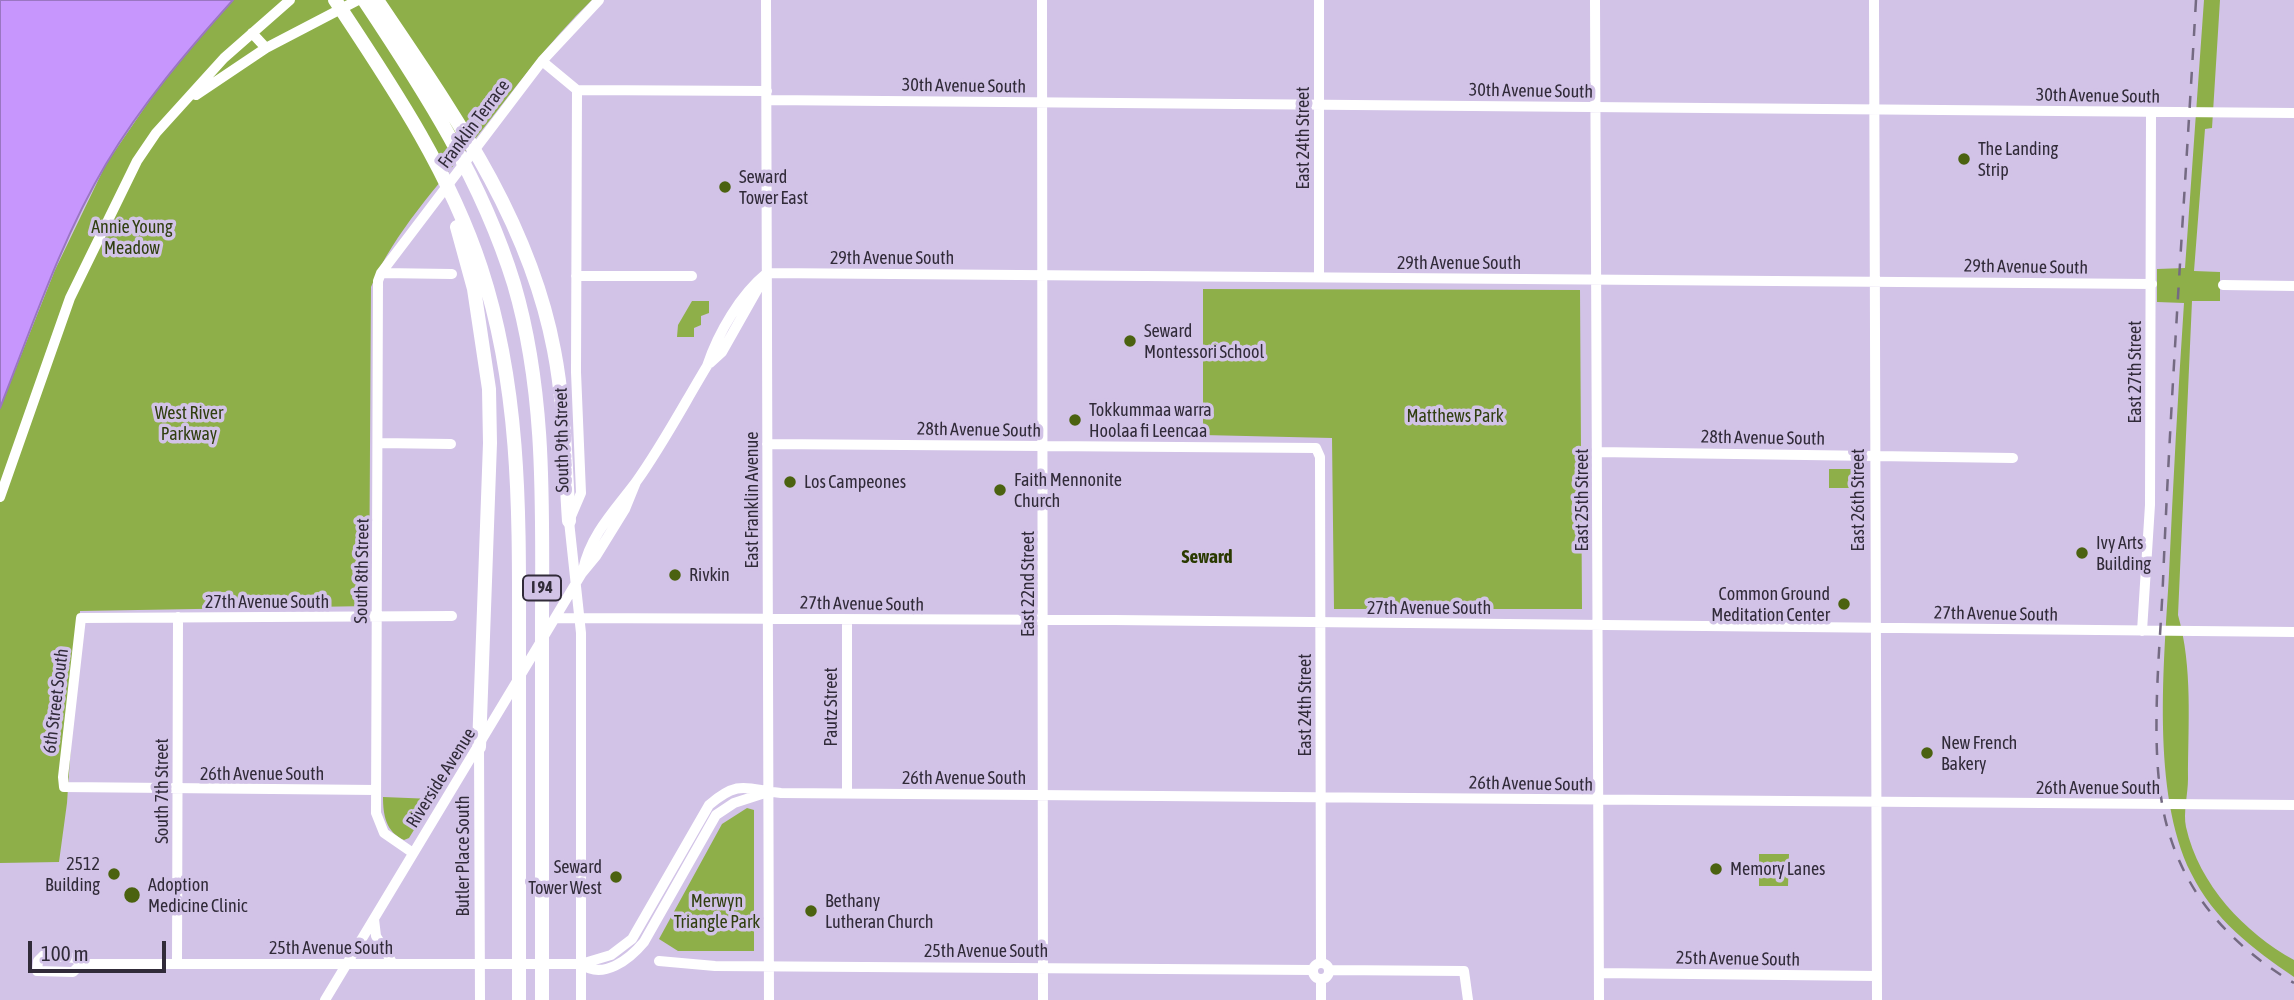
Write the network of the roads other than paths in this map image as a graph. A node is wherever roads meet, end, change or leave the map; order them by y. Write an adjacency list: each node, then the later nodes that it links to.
1 (290, 0): 12 (street)
2 (335, 0): 25 (highway)
3 (358, 0): 14 (street)
4 (364, 0): 13 (highway, I 94)
5 (377, 0): 13 (highway)
6 (599, 0): 15 (street, Franklin Terrace)
7 (766, 0): 17 (street, East Franklin Avenue)
8 (1042, 0): 19 (street, East 22nd Street)
9 (1319, 0): 20 (street, East 24th Street)
10 (1595, 0): 21 (street, East 25th Street)
11 (1874, 0): 22 (street, East 26th Street)
12 (252, 33): 14 (street); 18 (street)
13 (402, 47): 47 (highway); 94 (highway, I 94)
14 (266, 48): 18 (street)
15 (542, 61): 16 (street); 27 (street, Franklin Terrace)
16 (577, 90): 17 (street, 30th Avenue South); 30 (street, South 9th Street)
17 (767, 95): 19 (street, 30th Avenue South); 26 (street, East Franklin Avenue)
18 (186, 101): 46 (street)
19 (1043, 103): 20 (street, 30th Avenue South); 28 (street, East 22nd Street)
20 (1319, 103): 21 (street, 30th Avenue South); 32 (street, East 24th Street)
21 (1595, 107): 22 (street, 30th Avenue South); 33 (street, East 25th Street)
22 (1874, 110): 23 (street, 30th Avenue South); 34 (street, East 26th Street)
23 (2151, 112): 24 (street, 30th Avenue South); 35 (street, East 27th Street)
24 (2294, 113)
25 (456, 209): 63 (highway); 93 (highway, I 94)
26 (767, 272): 28 (street, 29th Avenue South); 40 (street, East Franklin Avenue); 48 (street, Riverside Avenue)
27 (380, 273): 29 (street); 38 (street, South 8th Street)
28 (1043, 273): 32 (street, 29th Avenue South); 41 (street, East 22nd Street)
29 (452, 274)
30 (576, 276): 31 (street); 47 (street, South 9th Street)
31 (692, 276)
32 (1319, 277): 33 (street, 29th Avenue South)
33 (1597, 279): 34 (street, 29th Avenue South); 43 (street, East 25th Street)
34 (1874, 281): 35 (street, 29th Avenue South); 44 (street, East 26th Street)
35 (2152, 284): 61 (street, East 27th Street)
36 (2222, 285): 37 (street)
37 (2294, 286)
38 (379, 443): 39 (street); 51 (street, South 8th Street)
39 (452, 444)
40 (767, 444): 41 (street, 28th Avenue South); 55 (street, East Franklin Avenue)
41 (1043, 447): 42 (street, 28th Avenue South); 56 (street, East 22nd Street)
42 (1316, 448): 58 (street, East 24th Street)
43 (1597, 452): 44 (street, 28th Avenue South); 59 (street, East 25th Street)
44 (1874, 455): 45 (street, 28th Avenue South); 60 (street, East 26th Street)
45 (2013, 458)
46 (0, 497)
47 (569, 521): 48 (street, South 9th Street)
48 (576, 585): 53 (street, Riverside Avenue); 54 (street, South 9th Street)
49 (452, 616): 51 (street, 27th Avenue South)
50 (178, 617): 51 (street, 27th Avenue South); 52 (street, 27th Avenue South); 65 (street, South 7th Street)
51 (377, 617): 66 (street, South 8th Street)
52 (81, 618): 64 (street, 6th Street South)
53 (560, 618): 54 (street, 27th Avenue South); 63 (street, Riverside Avenue)
54 (579, 618): 55 (street, 27th Avenue South); 82 (street, South 9th Street)
55 (768, 619): 57 (street, 27th Avenue South); 67 (street, East Franklin Avenue)
56 (1044, 620): 57 (street, 27th Avenue South); 58 (street, 27th Avenue South); 69 (street, East 22nd Street)
57 (847, 621): 68 (street, Pautz Street)
58 (1320, 623): 59 (street, 27th Avenue South); 70 (street, East 24th Street)
59 (1599, 625): 60 (street, 27th Avenue South); 71 (street, East 25th Street)
60 (1874, 628): 61 (street, 27th Avenue South); 72 (street, East 26th Street)
61 (2142, 631): 62 (street, 27th Avenue South)
62 (2294, 632)
63 (479, 747): 74 (street, Riverside Avenue); 83 (street, Butler Place South)
64 (64, 787): 65 (street, 26th Avenue South)
65 (177, 789): 66 (street, 26th Avenue South); 79 (street, South 7th Street)
66 (376, 790): 74 (street, South 8th Street)
67 (768, 792): 68 (street, 26th Avenue South); 82 (street, 26th Avenue South); 84 (street, East Franklin Avenue)
68 (847, 793): 69 (street, 26th Avenue South)
69 (1044, 795): 70 (street, 26th Avenue South); 85 (street, East 22nd Street)
70 (1321, 797): 71 (street, 26th Avenue South); 77 (street, East 24th Street)
71 (1598, 800): 72 (street, 26th Avenue South); 88 (street, East 25th Street)
72 (1875, 802): 73 (street, 26th Avenue South); 89 (street, East 26th Street)
73 (2294, 805)
74 (414, 853): 75 (street, Riverside Avenue)
75 (374, 919): 80 (street, Riverside Avenue); 81 (street)
76 (659, 961): 84 (street, 25th Avenue South)
77 (1321, 962): 86 (street); 87 (street)
78 (82, 964): 79 (street, 25th Avenue South)
79 (177, 964): 80 (street, 25th Avenue South)
80 (347, 964): 81 (street, 25th Avenue South); 91 (street, Riverside Avenue)
81 (393, 964): 83 (street, 25th Avenue South)
82 (581, 964): 83 (street, 25th Avenue South); 95 (street, South 9th Street)
83 (478, 965): 92 (street, Butler Place South)
84 (769, 967): 85 (street, 25th Avenue South); 96 (street, East Franklin Avenue)
85 (1043, 968): 86 (street, 25th Avenue South); 97 (street, East 22nd Street)
86 (1312, 970): 90 (street)
87 (1330, 970): 90 (street); 99 (street)
88 (1599, 973): 89 (street, 25th Avenue South); 100 (street, East 25th Street)
89 (1877, 975): 101 (street, East 26th Street)
90 (1321, 979): 98 (street)
91 (325, 1000)
92 (480, 1000)
93 (519, 1000)
94 (542, 1000)
95 (581, 1000)
96 (769, 1000)
97 (1044, 1000)
98 (1321, 1000)
99 (1468, 1000)
100 (1599, 1000)
101 (1877, 1000)

